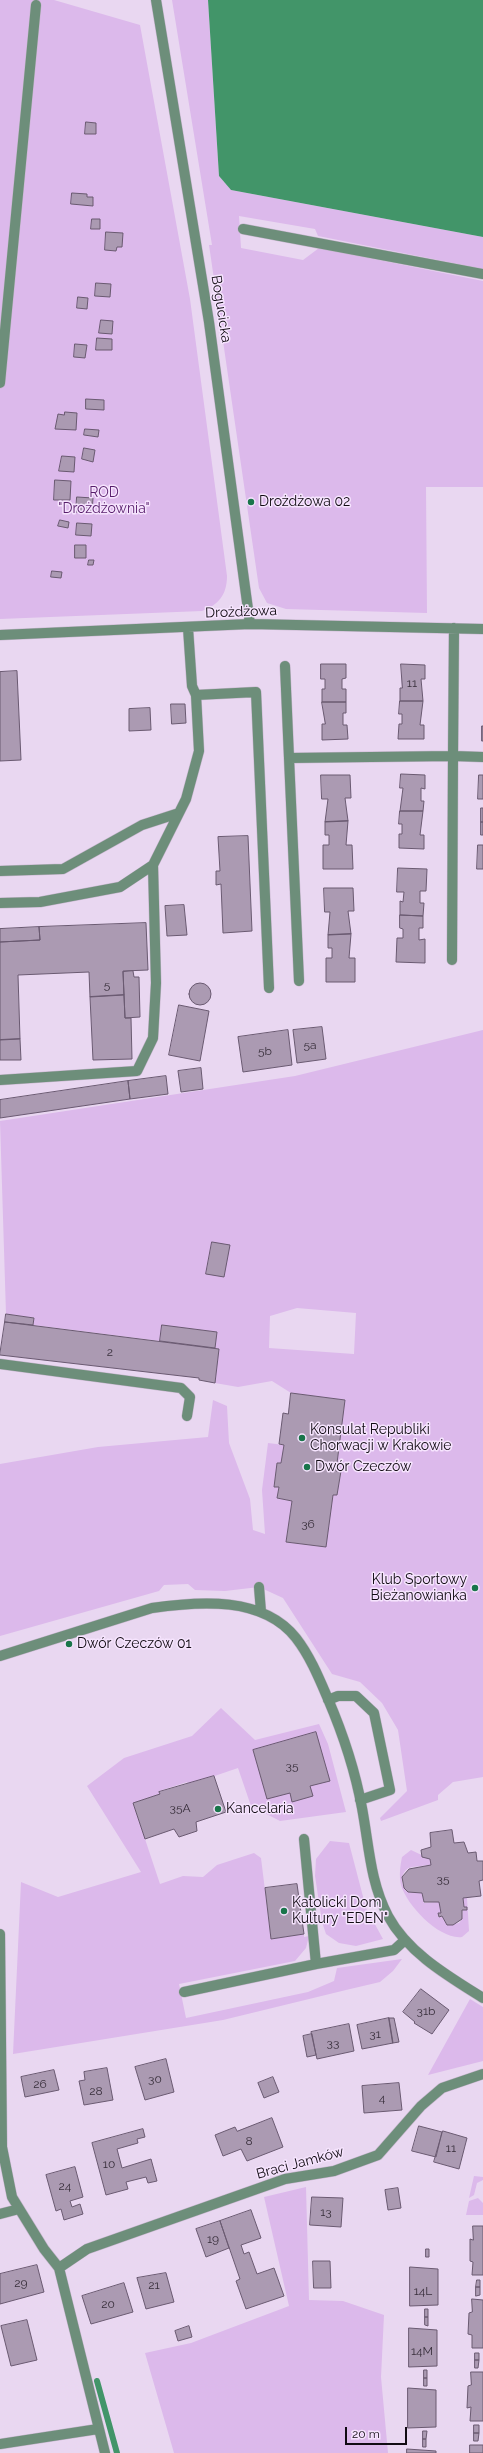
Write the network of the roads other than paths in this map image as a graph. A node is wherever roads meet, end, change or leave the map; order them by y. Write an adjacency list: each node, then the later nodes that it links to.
1 (156, 0): 6 (street, Bogucicka)
2 (36, 5): 5 (street)
3 (243, 229): 4 (street)
4 (483, 274)
5 (0, 383)
6 (250, 624): 7 (street, Drożdżowa); 8 (street, Drożdżowa)
7 (188, 628): 10 (street, Drożdżowa); 12 (street)
8 (454, 628): 9 (street, Drożdżowa); 13 (street)
9 (483, 629)
10 (0, 635)
11 (285, 666): 15 (street)
12 (196, 695): 16 (street); 22 (street)
13 (453, 756): 14 (street); 15 (street); 20 (street)
14 (483, 757)
15 (289, 758): 21 (street)
16 (179, 813): 17 (street); 18 (street)
17 (153, 865): 19 (street); 23 (street)
18 (0, 871)
19 (0, 903)
20 (452, 960)
21 (299, 981)
22 (269, 988)
23 (0, 1080)
24 (0, 1364): 25 (street)
25 (187, 1416)
26 (259, 1588): 27 (street)
27 (261, 1612): 28 (street); 29 (street)
28 (0, 1656)
29 (328, 1700): 30 (street); 30 (street)
30 (360, 1800): 33 (street)
31 (304, 1839): 34 (street)
32 (0, 1934): 38 (street)
33 (405, 1940): 34 (street); 36 (street)
34 (316, 1964): 35 (street)
35 (184, 1992)
36 (483, 1998)
37 (483, 2074): 40 (street, Braci Jamków)
38 (19, 2209): 39 (street); 40 (street)
39 (0, 2214)
40 (59, 2268): 41 (street)
41 (98, 2429): 42 (street); 43 (street)
42 (0, 2444)
43 (105, 2453)

